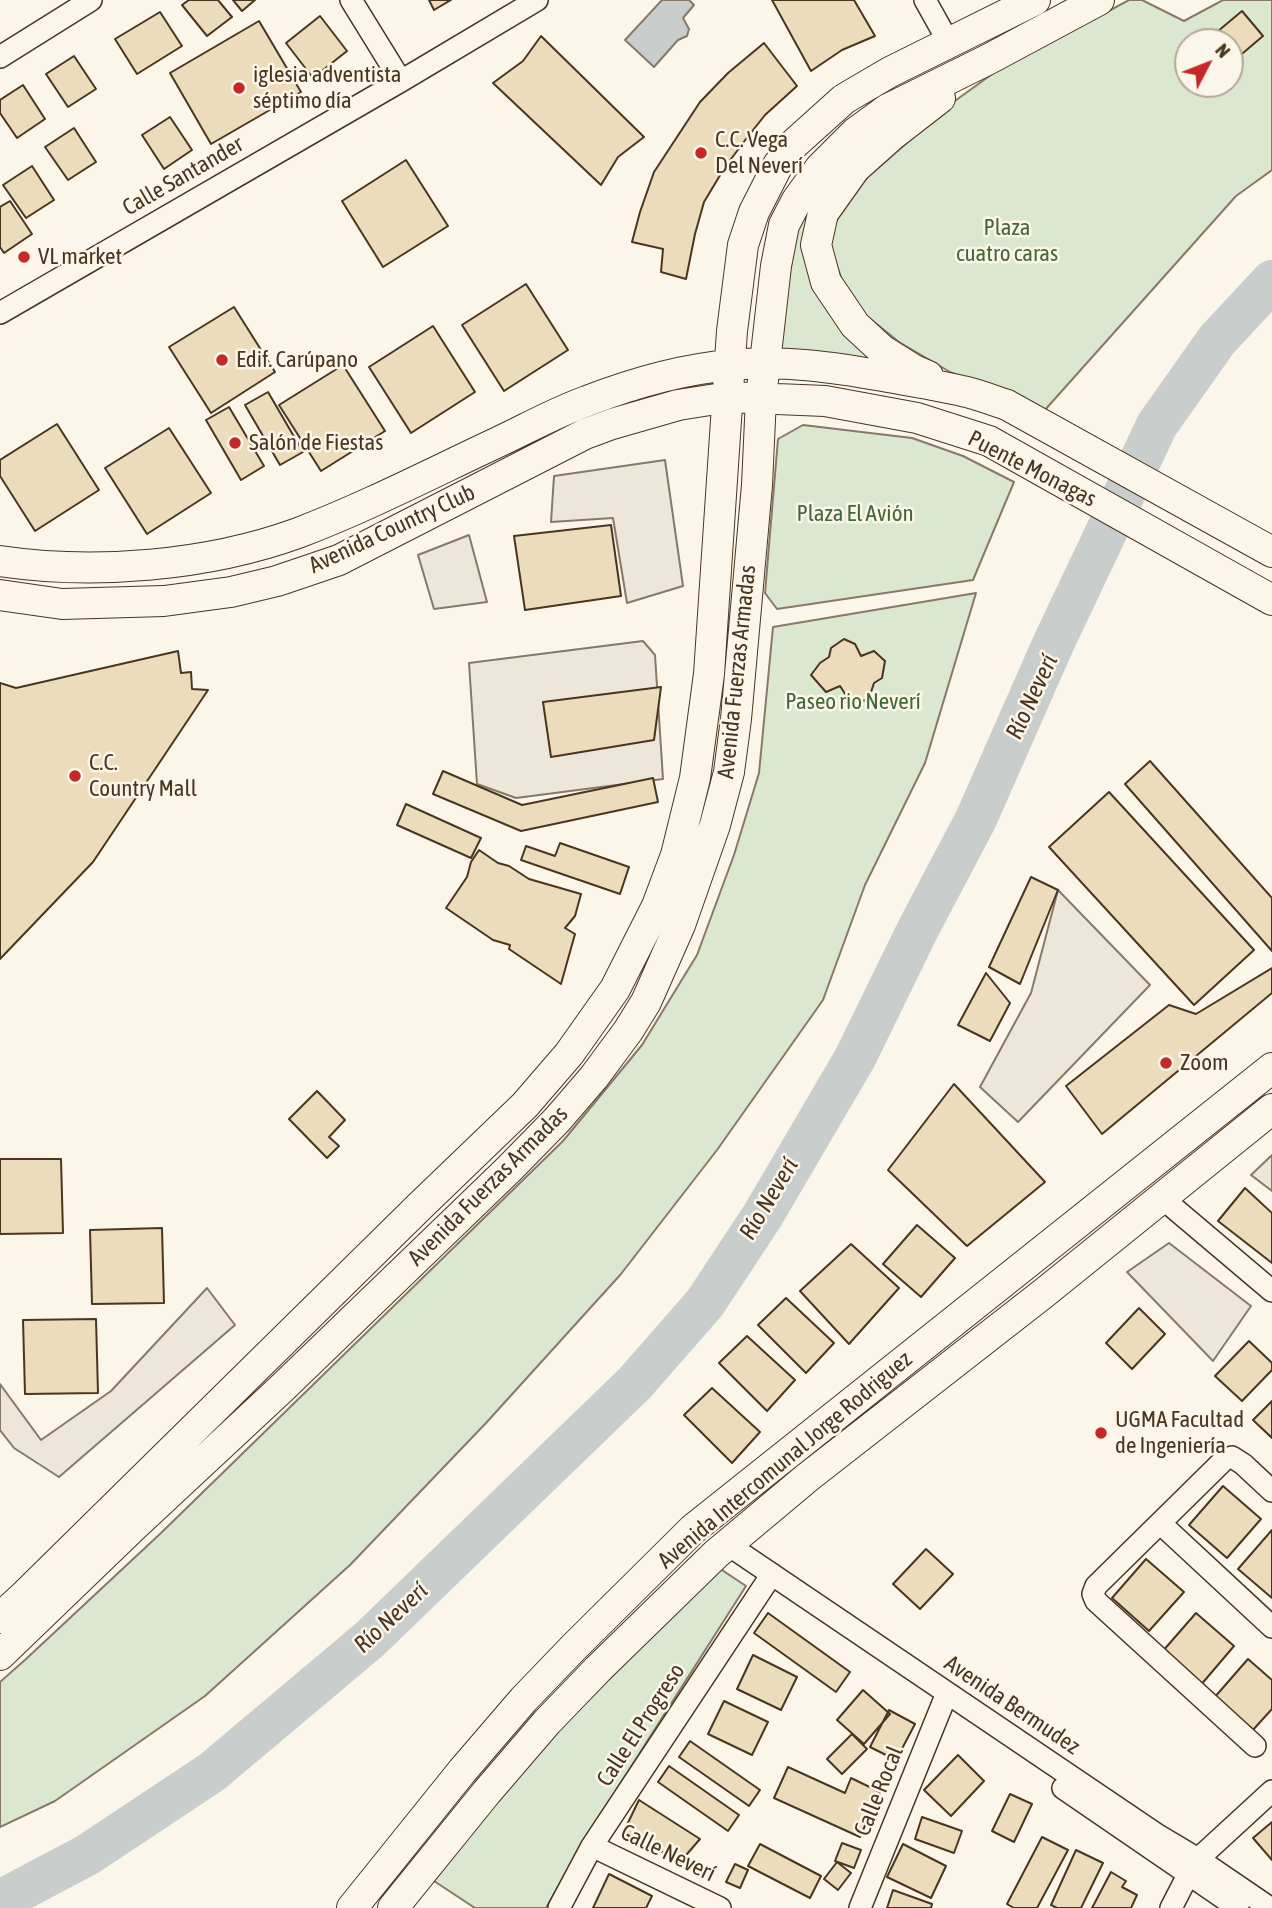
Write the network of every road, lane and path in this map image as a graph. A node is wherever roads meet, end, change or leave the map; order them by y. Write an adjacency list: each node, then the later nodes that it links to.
1 (91, 0): 8 (street)
2 (351, 0): 10 (street)
3 (537, 0): 10 (street, Calle Santander)
4 (925, 0): 7 (street)
5 (1035, 0): 7 (street, Avenida Fuerzas Armadas)
6 (1099, 0): 9 (street, Avenida Fuerzas Armadas)
7 (949, 43): 13 (street, Avenida Fuerzas Armadas)
8 (0, 57)
9 (989, 60): 12 (street, Avenida Fuerzas Armadas); 14 (street)
10 (401, 81): 11 (street, Calle Santander)
11 (0, 313)
12 (765, 363): 13 (street, Puente Monagas); 14 (street, Puente Monagas); 16 (street, Avenida Fuerzas Armadas)
13 (730, 365): 15 (street, Avenida Fuerzas Armadas); 18 (street, Avenida Country Club)
14 (964, 391): 17 (street, Puente Monagas)
15 (729, 397): 16 (street, Puente Monagas); 20 (street, Avenida Country Club); 29 (street, Avenida Fuerzas Armadas)
16 (761, 398): 19 (street, Puente Monagas); 31 (street, Avenida Fuerzas Armadas)
17 (1269, 551)
18 (0, 561)
19 (1260, 594)
20 (0, 595)
21 (1272, 1068): 37 (street, Avenida Intercomunal Jorge Rodriguez)
22 (1272, 1109): 23 (street, Avenida Intercomunal Jorge Rodriguez)
23 (1162, 1198): 24 (street); 27 (street, Avenida Intercomunal Jorge Rodriguez)
24 (1272, 1291)
25 (1272, 1491): 26 (street)
26 (1160, 1523): 30 (street); 33 (street)
27 (722, 1548): 28 (street, Avenida Bermudez); 38 (street, Avenida Intercomunal Jorge Rodriguez)
28 (769, 1580): 32 (street, Avenida Bermudez); 35 (street, Calle El Progreso)
29 (0, 1618)
30 (1272, 1627)
31 (0, 1655)
32 (945, 1699): 36 (street, Avenida Bermudez); 41 (street, Calle Rocal)
33 (1255, 1746)
34 (1272, 1791): 36 (street)
35 (592, 1846): 39 (street, Calle El Progreso); 40 (street, Calle Neverí)
36 (1193, 1867): 42 (street); 43 (street, Avenida Bermudez); 44 (street, Avenida Bermudez)
37 (352, 1908)
38 (393, 1908)
39 (559, 1908)
40 (720, 1908)
41 (860, 1908)
42 (1171, 1908)
43 (1238, 1908)
44 (1270, 1908)

